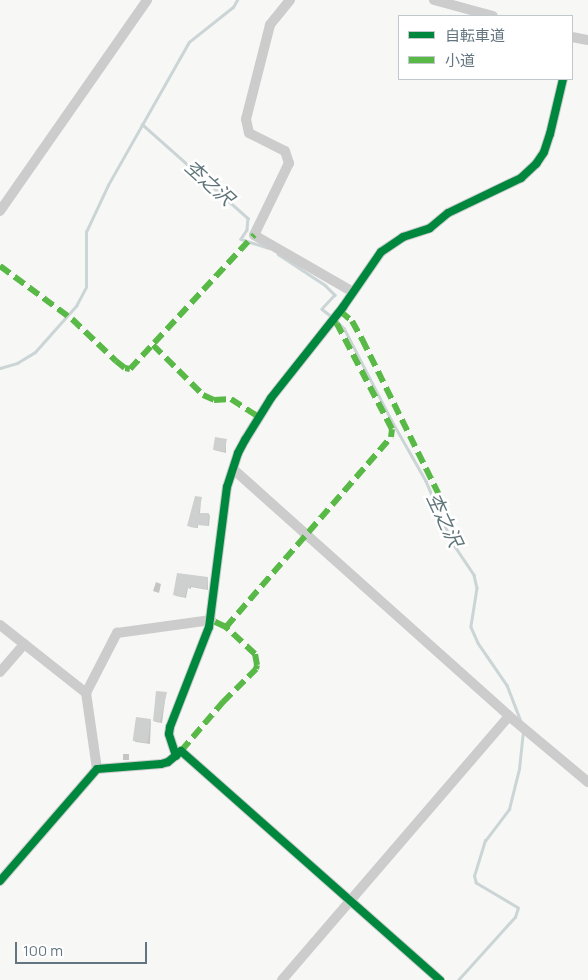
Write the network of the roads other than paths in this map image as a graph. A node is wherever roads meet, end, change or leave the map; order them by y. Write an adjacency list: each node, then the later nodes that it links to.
1 (147, 0): 8 (street)
2 (290, 0): 9 (street)
3 (434, 0): 4 (street)
4 (489, 15)
5 (573, 37): 6 (street)
6 (588, 40)
7 (563, 80): 9 (street)
8 (0, 211)
9 (353, 292): 10 (street)
10 (233, 469): 11 (street); 16 (street)
11 (211, 620): 15 (street); 17 (street)
12 (0, 625): 13 (street)
13 (24, 644): 14 (street); 15 (street)
14 (0, 672)
15 (86, 694): 18 (street)
16 (509, 716): 19 (street); 21 (street)
17 (176, 756): 18 (street); 21 (street)
18 (98, 769): 20 (street)
19 (588, 782)
20 (0, 881)
21 (351, 901): 22 (street); 23 (street)
22 (282, 980)
23 (440, 980)

